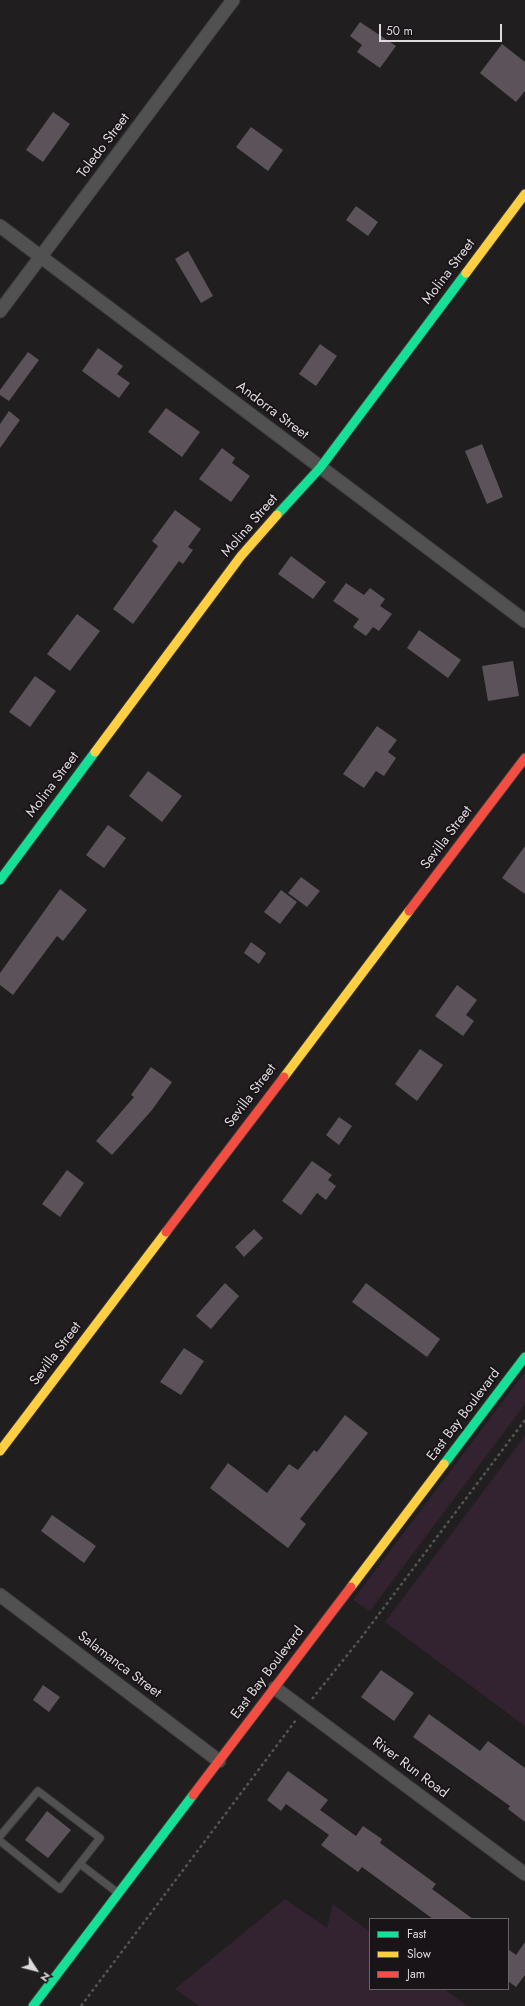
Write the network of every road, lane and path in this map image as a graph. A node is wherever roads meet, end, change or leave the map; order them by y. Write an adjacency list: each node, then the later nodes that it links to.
1 (233, 0): 4 (street, Toledo Street)
2 (525, 194): 6 (street, Molina Street)
3 (0, 226): 4 (street, Andorra Street)
4 (42, 257): 5 (street, Toledo Street); 6 (street, Andorra Street)
5 (0, 311)
6 (320, 468): 7 (street, Andorra Street); 9 (street, Molina Street)
7 (525, 621)
8 (525, 758): 11 (street, Sevilla Street)
9 (0, 880)
10 (525, 1357): 13 (street, East Bay Boulevard)
11 (0, 1451)
12 (0, 1595): 14 (street, Salamanca Street)
13 (275, 1688): 14 (street, East Bay Boulevard); 18 (street, River Run Road)
14 (219, 1761): 19 (street, East Bay Boulevard)
15 (0, 1836): 17 (lane)
16 (0, 1841): 17 (lane)
17 (80, 1864): 19 (lane)
18 (525, 1874)
19 (118, 1893): 20 (street, East Bay Boulevard)
20 (33, 2006)

